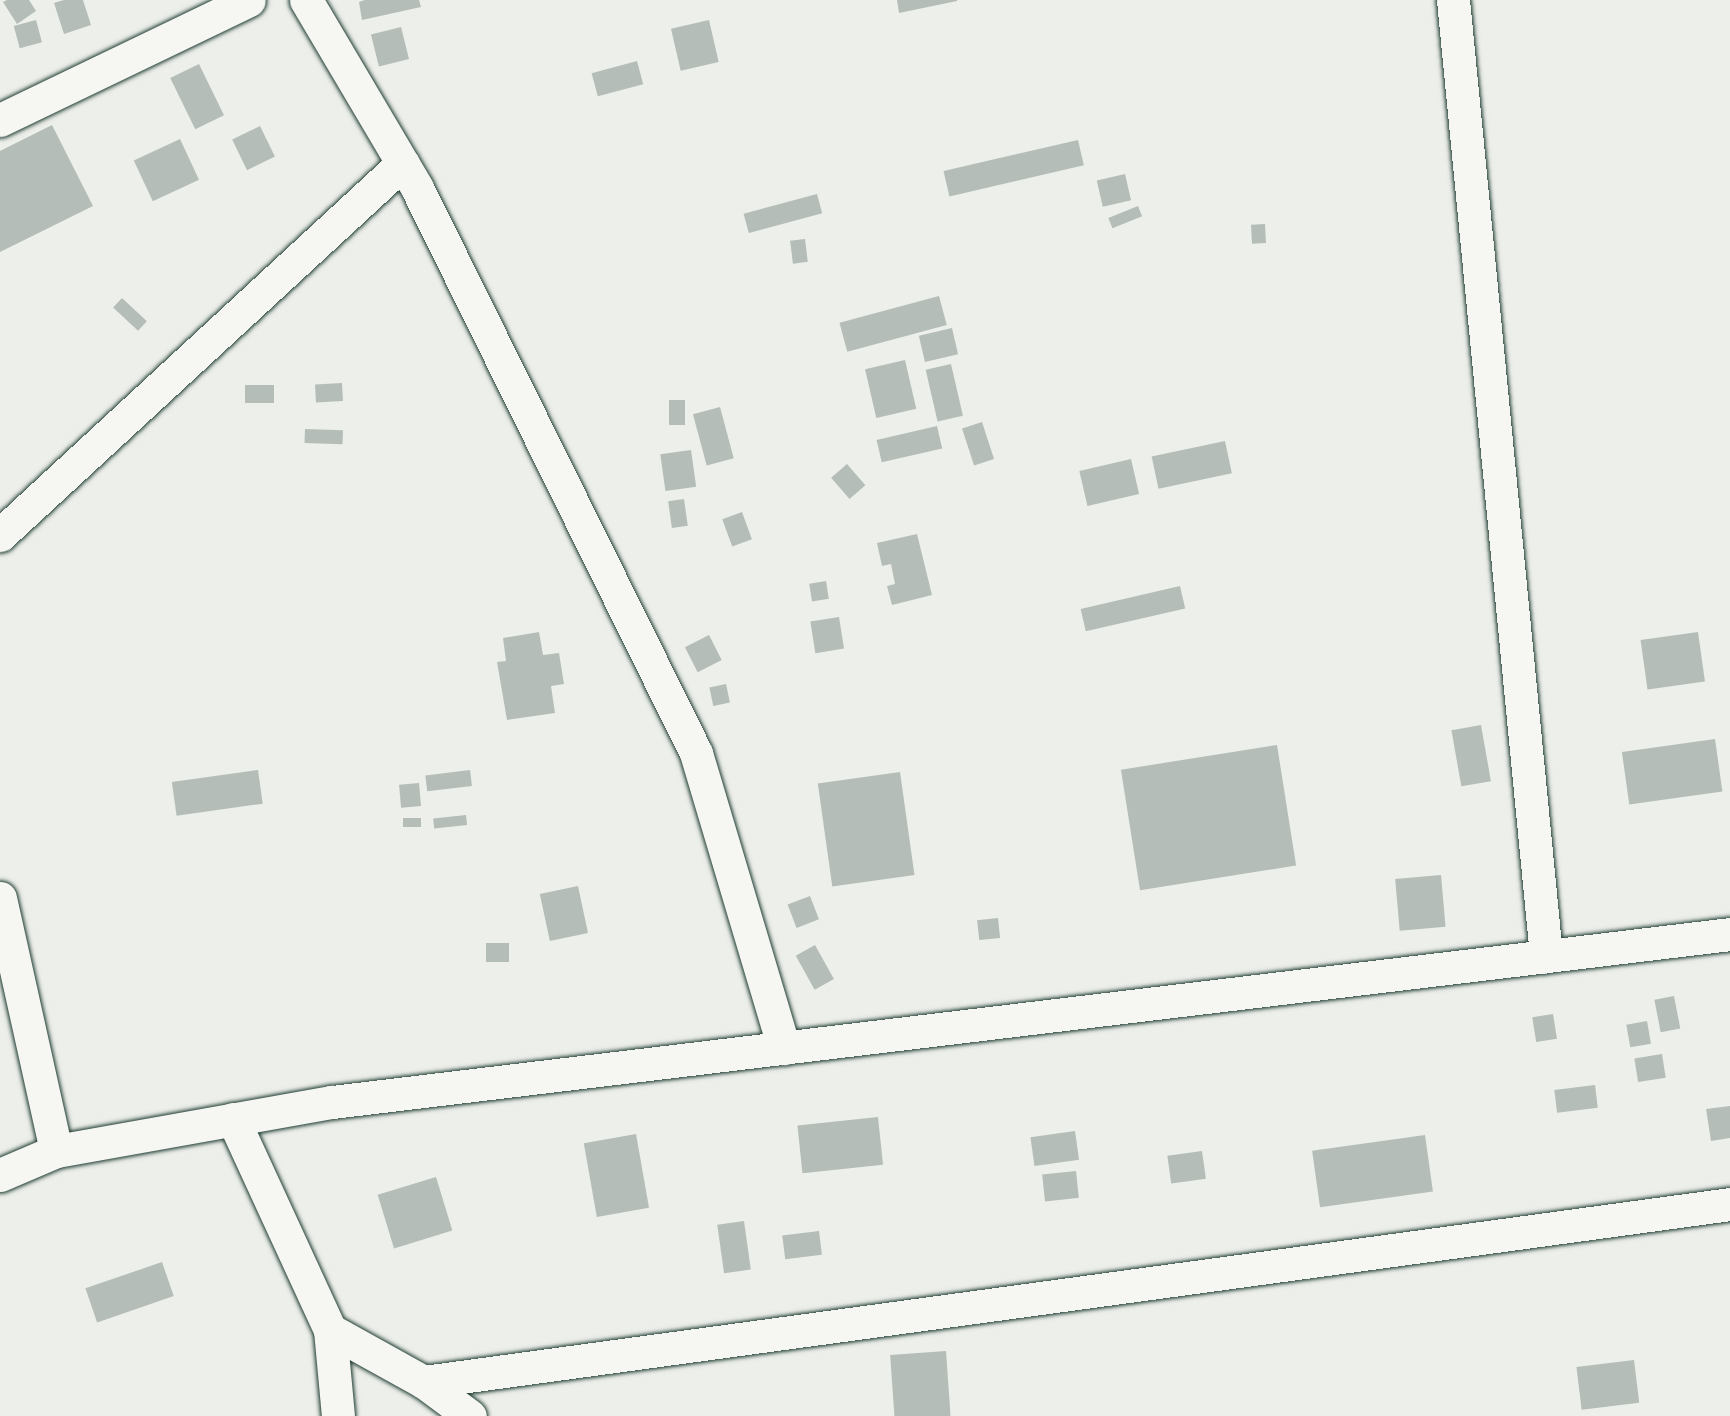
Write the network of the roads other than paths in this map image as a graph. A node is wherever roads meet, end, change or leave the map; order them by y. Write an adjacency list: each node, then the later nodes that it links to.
1 (249, 0): 4 (street)
2 (306, 0): 5 (street)
3 (1453, 0): 9 (street)
4 (0, 120)
5 (402, 163): 6 (street); 10 (street)
6 (0, 535)
7 (0, 898): 12 (street)
8 (1730, 934): 9 (street)
9 (1546, 956): 10 (street)
10 (784, 1048): 11 (street)
11 (233, 1119): 12 (street); 15 (street)
12 (56, 1151): 13 (street)
13 (0, 1174)
14 (1730, 1204): 16 (street)
15 (330, 1330): 16 (street); 17 (street)
16 (424, 1382): 18 (street)
17 (338, 1416)
18 (470, 1416)

